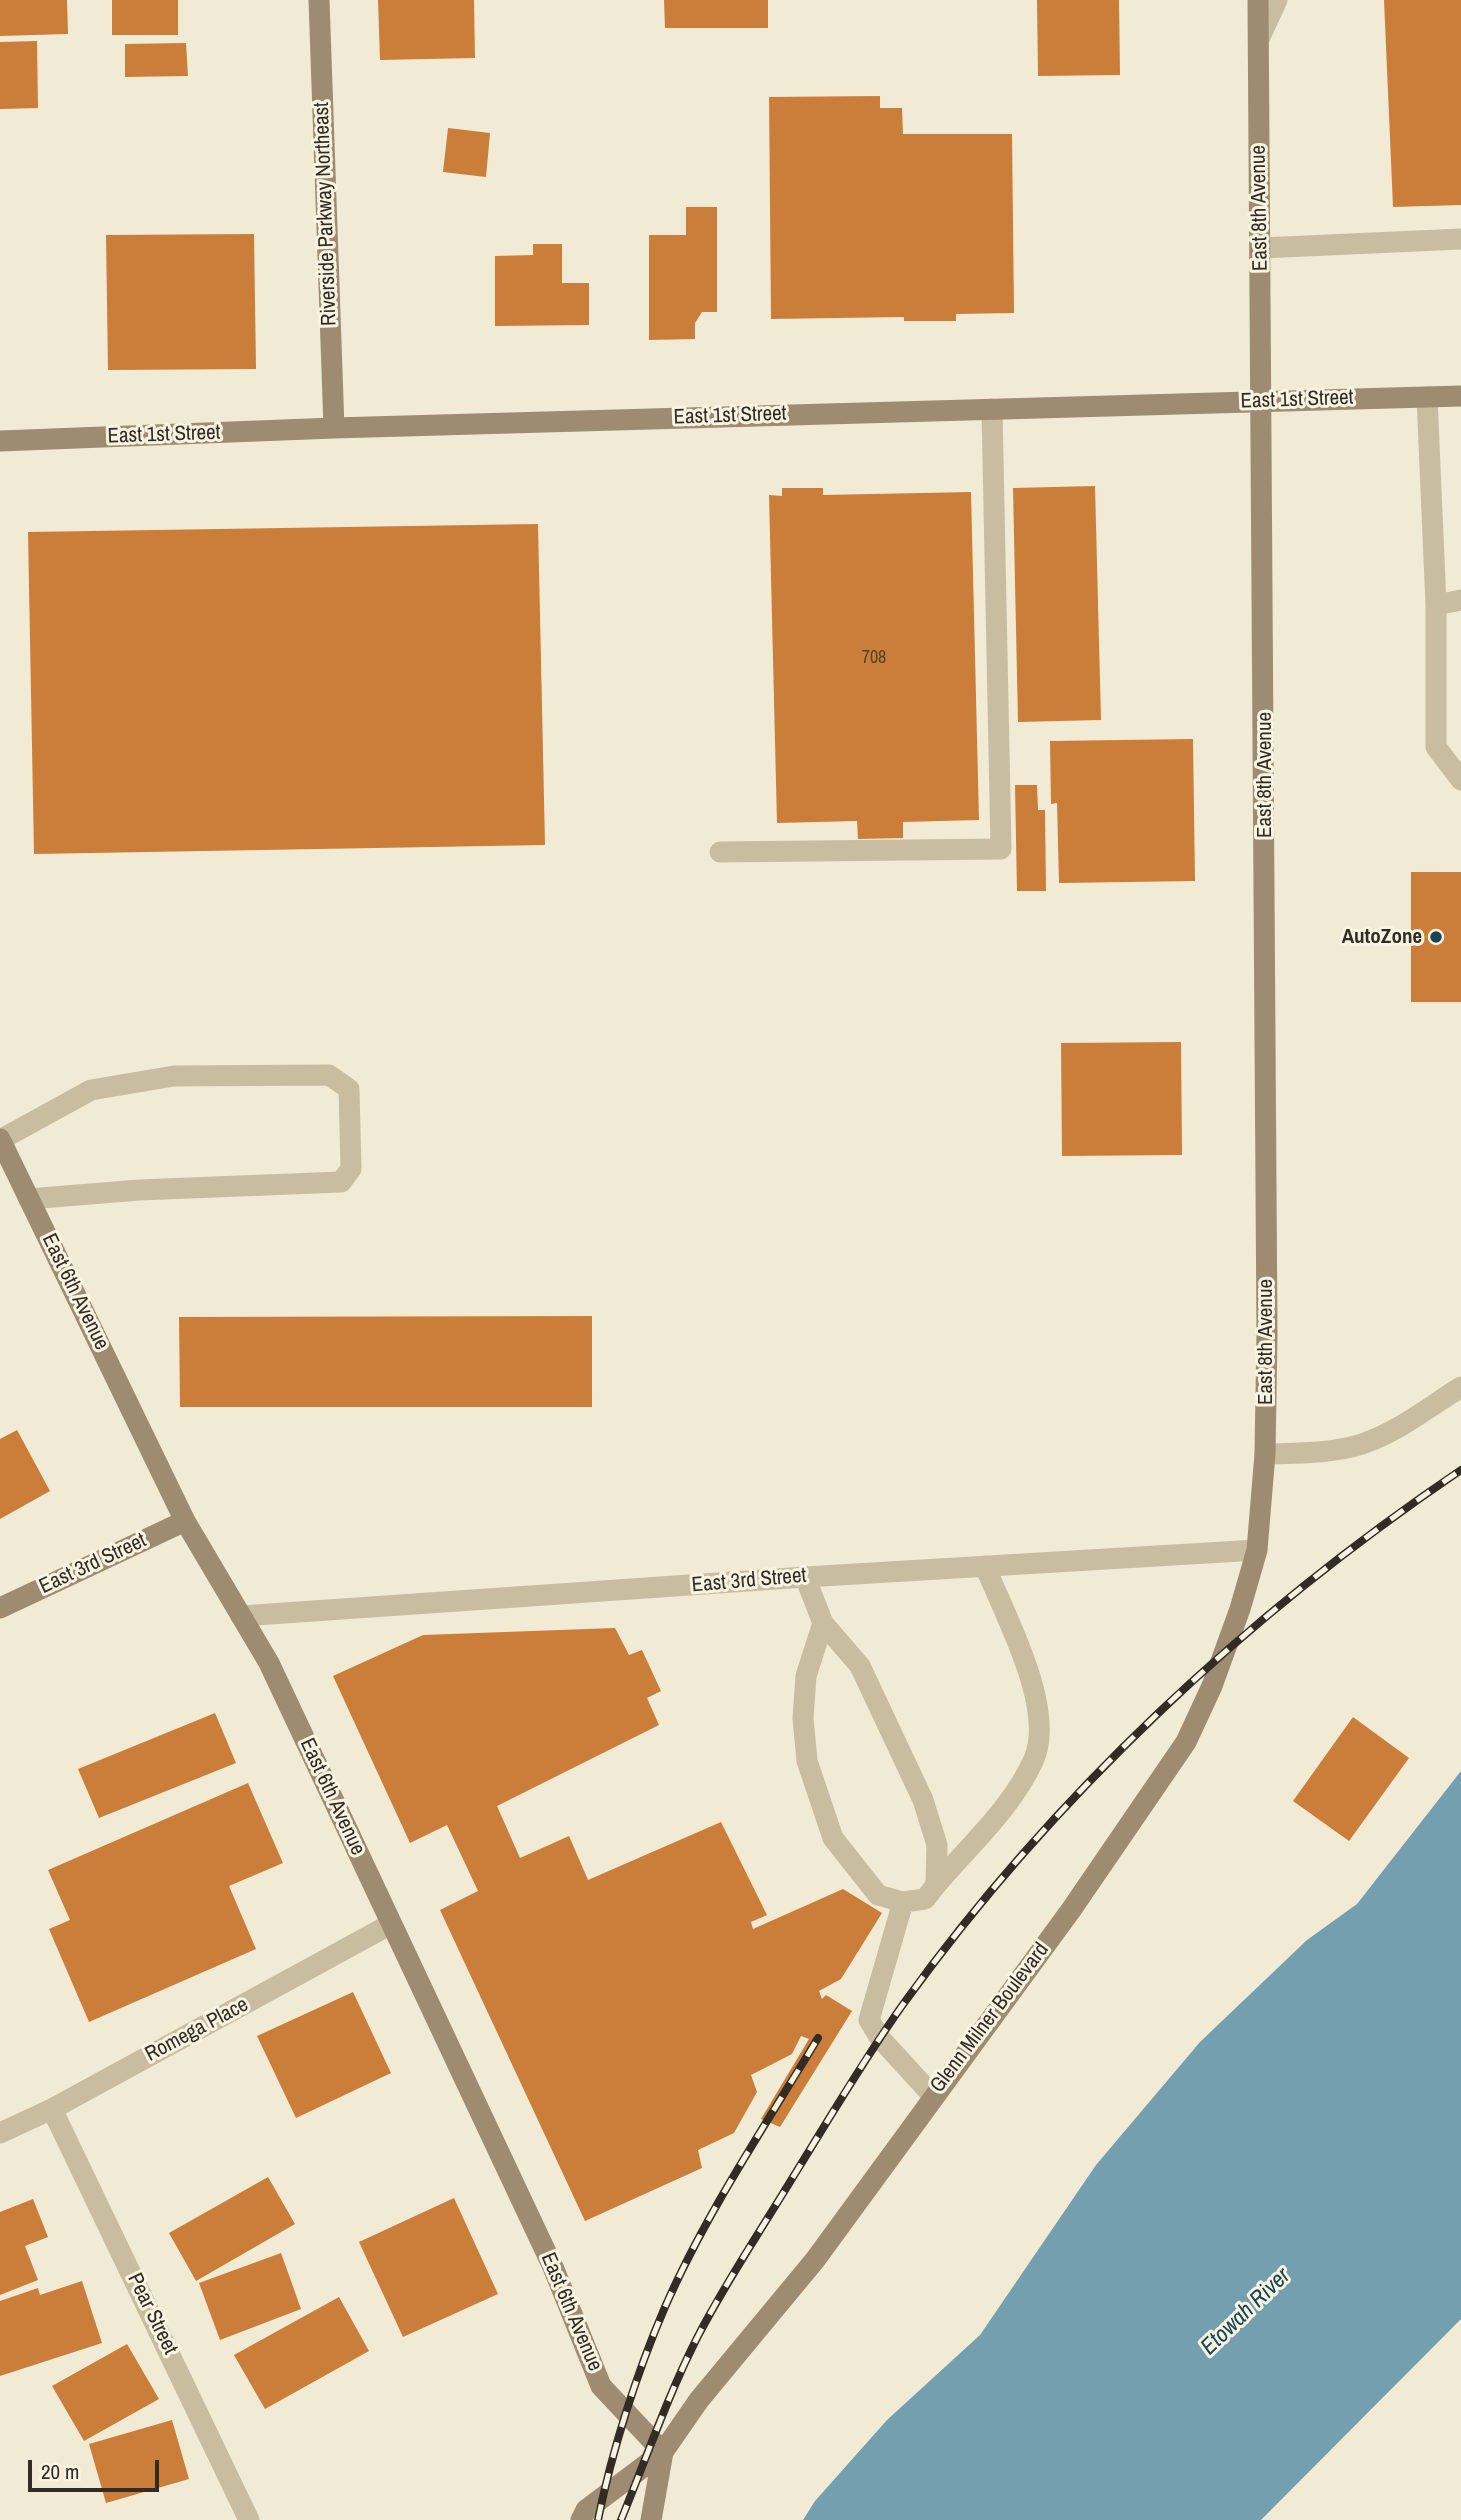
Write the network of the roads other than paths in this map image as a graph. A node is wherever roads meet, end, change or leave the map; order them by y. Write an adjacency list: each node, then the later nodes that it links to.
1 (319, 0): 11 (street, Riverside Parkway Northeast)
2 (1258, 0): 4 (street, East 8th Avenue)
3 (1277, 0): 4 (street)
4 (1259, 39): 6 (street, East 8th Avenue)
5 (1461, 239): 6 (street)
6 (1261, 248): 9 (street, East 8th Avenue)
7 (1461, 396): 8 (street, East 1st Street)
8 (1427, 397): 9 (street, East 1st Street); 14 (street)
9 (1262, 401): 10 (street, East 1st Street); 20 (street, East 8th Avenue)
10 (992, 409): 11 (street, East 1st Street); 16 (street)
11 (334, 428): 12 (street, East 1st Street)
12 (0, 441)
13 (1461, 600): 14 (street)
14 (1436, 605): 15 (street)
15 (1461, 780)
16 (720, 852)
17 (0, 1139): 18 (street, East 6th Avenue); 18 (street)
18 (29, 1199): 21 (street, East 6th Avenue)
19 (1461, 1387): 20 (street)
20 (1265, 1454): 22 (street, East 8th Avenue)
21 (186, 1521): 25 (street, East 3rd Street); 26 (street, East 6th Avenue)
22 (1257, 1550): 23 (street, East 3rd Street); 31 (street, Glenn Milner Boulevard)
23 (985, 1566): 24 (street, East 3rd Street); 28 (street)
24 (805, 1577): 26 (street, East 3rd Street); 27 (street)
25 (0, 1608)
26 (241, 1616): 30 (street, East 6th Avenue)
27 (823, 1623): 28 (street); 29 (street)
28 (936, 1885): 29 (street)
29 (903, 1902): 31 (street)
30 (391, 1924): 32 (street, Romega Place); 34 (street, East 6th Avenue)
31 (933, 2096): 34 (street, Glenn Milner Boulevard)
32 (52, 2109): 33 (street, Romega Place); 35 (street, Pear Street)
33 (0, 2133)
34 (663, 2452): 36 (street, Glenn Milner Boulevard); 37 (street, Glenn Milner Boulevard)
35 (249, 2520)
36 (581, 2520)
37 (651, 2520)

